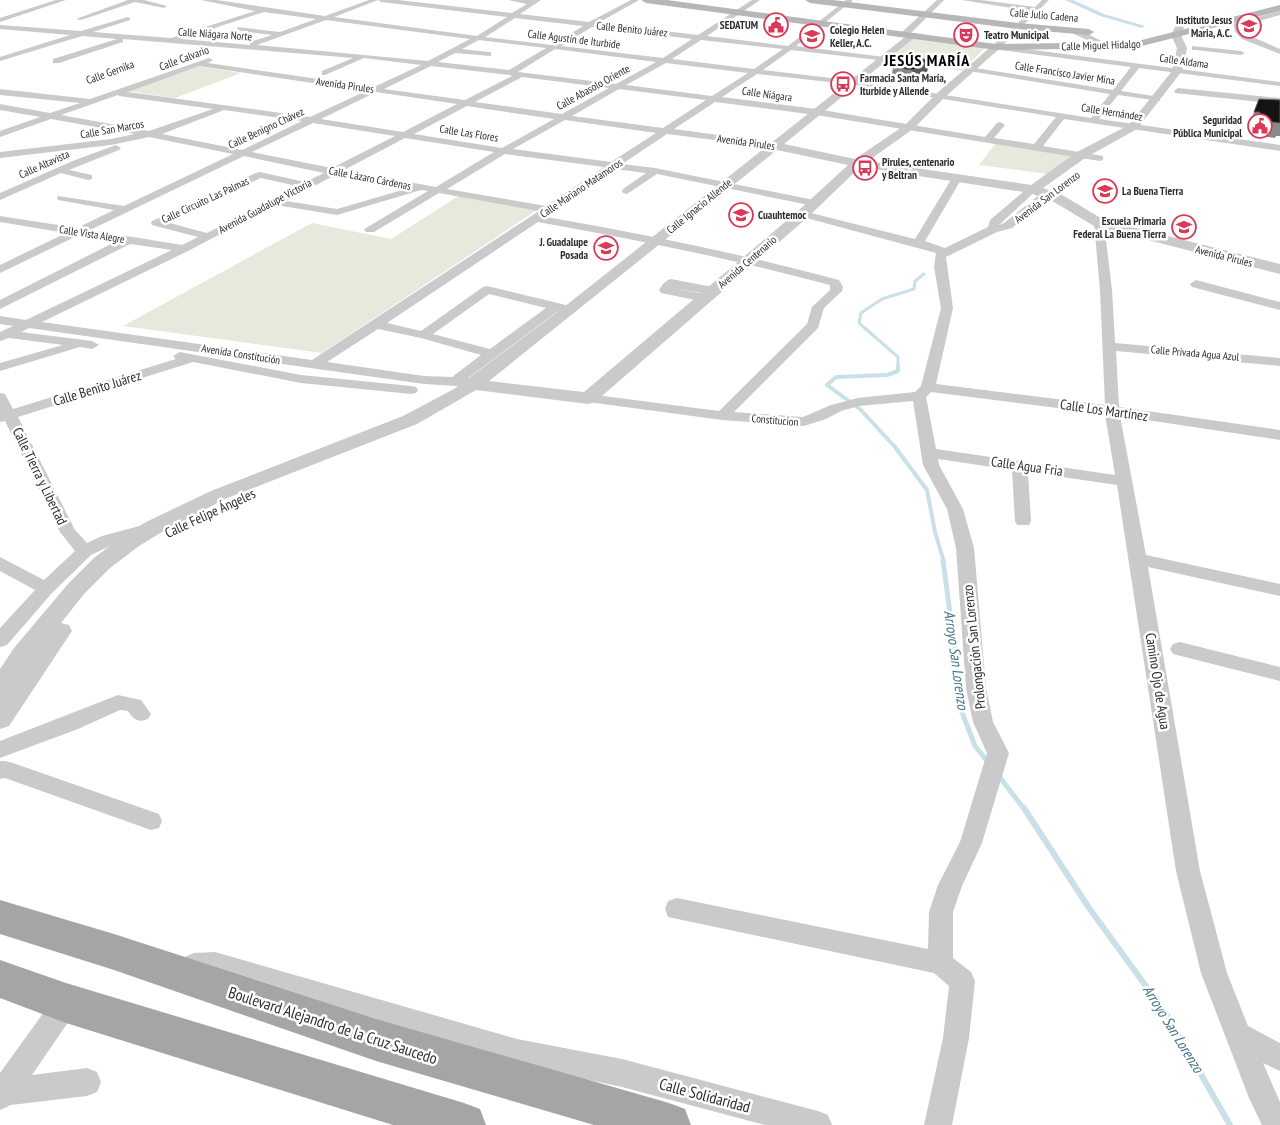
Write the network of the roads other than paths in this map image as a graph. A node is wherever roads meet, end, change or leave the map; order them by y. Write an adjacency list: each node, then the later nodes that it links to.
1 (63, 0): 30 (street)
2 (135, 0): 17 (street); 22 (street)
3 (204, 0): 20 (street, Calle Agustín de Iturbide)
4 (375, 0): 28 (street, Calle Calvario)
5 (380, 0): 27 (street, Calle Benito Juárez)
6 (511, 0): 14 (street)
7 (636, 0): 25 (street, Avenida Guadalupe Victoria)
8 (646, 0): 23 (main road, Calle Miguel Hidalgo)
9 (757, 0): 23 (street, Calle Abasolo Oriente)
10 (810, 0): 16 (main road, Calle Julio Cadena)
11 (940, 0): 26 (street)
12 (966, 0): 19 (street)
13 (1046, 0): 19 (street)
14 (536, 1): 27 (street, Calle Benigno Chávez)
15 (1280, 1): 18 (main road)
16 (847, 2): 26 (main road, Calle Julio Cadena); 32 (street, Calle Mariano Matamoros)
17 (164, 6)
18 (1260, 7): 21 (street); 42 (main road)
19 (1035, 9): 36 (street)
20 (264, 10): 28 (street, Calle Agustín de Iturbide); 53 (street)
21 (1278, 10): 31 (street); 33 (main road)
22 (99, 12): 29 (street); 46 (street)
23 (737, 12): 32 (main road, Calle Miguel Hidalgo); 50 (street, Calle Abasolo Oriente)
24 (593, 13): 25 (street)
25 (608, 14): 35 (street, Avenida Guadalupe Victoria)
26 (925, 14): 36 (main road, Calle Julio Cadena); 48 (street)
27 (514, 15): 35 (street, Calle Benito Juárez); 52 (street, Calle Benigno Chávez)
28 (323, 18): 47 (street, Calle Calvario); 52 (street, Calle Agustín de Iturbide)
29 (79, 19)
30 (0, 20)
31 (1255, 20): 33 (street); 34 (street)
32 (820, 22): 48 (main road, Calle Miguel Hidalgo); 60 (street, Calle Mariano Matamoros)
33 (1235, 22): 42 (main road); 55 (street)
34 (1280, 23)
35 (591, 24): 44 (street, Calle Benito Juárez); 62 (street, Avenida Guadalupe Victoria)
36 (1018, 26): 43 (main road, Calle Julio Cadena); 61 (street)
37 (0, 27): 39 (street, Calle Niágara Norte)
38 (668, 27): 44 (street)
39 (22, 29): 46 (street, Calle Niágara Norte); 49 (street)
40 (241, 29): 47 (street)
41 (1153, 29): 42 (main road)
42 (1184, 30): 54 (main road, Calle Miguel Hidalgo); 63 (street); 64 (street)
43 (1075, 31): 45 (main road, Calle Julio Cadena); 57 (street)
44 (660, 32): 50 (street, Calle Benito Juárez)
45 (1105, 32)
46 (82, 34): 51 (street, Calle Niágara Norte); 75 (street)
47 (282, 34): 59 (street, Calle Calvario)
48 (909, 35): 61 (main road, Calle Miguel Hidalgo); 76 (street, Calle Ignacio Allende)
49 (0, 36)
50 (699, 37): 60 (street, Calle Benito Juárez); 78 (street, Calle Abasolo Oriente)
51 (128, 38): 53 (street, Calle Niágara Norte); 77 (street)
52 (478, 38): 62 (street, Calle Agustín de Iturbide); 66 (street, Calle Benigno Chávez)
53 (166, 41): 56 (street, Calle Niágara Norte)
54 (1155, 41): 57 (main road, Calle Miguel Hidalgo); 63 (main road)
55 (1257, 43): 58 (street); 68 (street)
56 (214, 45): 59 (street, Calle Niágara Norte); 67 (street)
57 (1106, 46): 61 (main road, Calle Miguel Hidalgo)
58 (1280, 46)
59 (246, 47): 65 (street, Calle Niágara Norte); 70 (street, Calle Calvario)
60 (791, 47): 76 (street, Calle Benito Juárez); 84 (street, Calle Mariano Matamoros)
61 (996, 47): 81 (street, Calle Aldama); 83 (street, Avenida Centenario)
62 (555, 48): 78 (street, Calle Agustín de Iturbide); 88 (street, Avenida Guadalupe Victoria)
63 (1182, 48): 85 (street, Avenida San Lorenzo)
64 (1195, 48): 69 (street); 87 (street)
65 (291, 50): 72 (street, Calle Niágara Norte); 74 (street)
66 (454, 50): 71 (street); 80 (street, Calle Benigno Chávez)
67 (196, 52)
68 (1280, 52)
69 (1242, 53)
70 (227, 54)
71 (488, 54)
72 (363, 56): 80 (street, Calle Niágara Norte); 86 (street)
73 (218, 57): 79 (street, Calle Calvario)
74 (276, 57)
75 (0, 59)
76 (884, 59): 90 (street, Calle Ignacio Allende)
77 (56, 61)
78 (663, 61): 82 (street, Calle Agustín de Iturbide); 92 (street, Calle Abasolo Oriente)
79 (199, 64): 93 (street, Avenida Pirules); 97 (street, Calle Calvario)
80 (429, 64): 88 (street, Calle Niágara); 93 (street, Calle Benigno Chávez)
81 (1137, 65): 85 (street, Calle Aldama); 99 (street)
82 (717, 67): 84 (street, Calle Agustín de Iturbide); 89 (street)
83 (969, 70): 99 (street, Calle Francisco Javier Mina); 101 (street, Avenida Centenario)
84 (756, 71): 90 (street, Calle Agustín de Iturbide); 104 (street, Calle Mariano Matamoros)
85 (1177, 71): 87 (street, Calle Aldama); 106 (street, Avenida San Lorenzo)
86 (325, 73)
87 (1190, 73): 91 (street, Calle Aldama); 100 (street)
88 (515, 74): 92 (street, Calle Niágara); 98 (street, Avenida Guadalupe Victoria)
89 (706, 74)
90 (856, 83): 101 (street, Calle Agustín de Iturbide); 113 (street, Calle Ignacio Allende)
91 (1280, 84)
92 (618, 86): 104 (street, Calle Niágara); 117 (street, Calle Abasolo Oriente)
93 (376, 89): 109 (street, Avenida Pirules); 118 (street, Calle Benigno Chávez)
94 (0, 92): 96 (street)
95 (88, 92): 105 (street, Calle Gernika)
96 (12, 93): 102 (street); 105 (street)
97 (119, 93): 108 (street, Calle Calvario); 111 (street, Calle Las Flores)
98 (484, 93): 103 (street); 109 (street, Avenida Guadalupe Victoria)
99 (1117, 93): 106 (street, Calle Francisco Javier Mina); 119 (street)
100 (1175, 94): 107 (street)
101 (941, 96): 116 (street, Calle Hernández); 122 (street, Avenida Centenario)
102 (0, 97)
103 (503, 97)
104 (715, 98): 113 (street, Calle Niágara); 124 (street, Calle Mariano Matamoros)
105 (70, 99): 108 (street)
106 (1157, 99): 123 (street, Avenida San Lorenzo)
107 (1280, 101)
108 (92, 102): 115 (street, Calle Calvario)
109 (465, 103): 117 (street, Avenida Pirules); 127 (street, Avenida Guadalupe Victoria)
110 (0, 107): 112 (street, Calle Lázaro Cárdenas)
111 (224, 108): 118 (street, Calle Las Flores); 126 (street, Calle San Marcos)
112 (16, 110): 114 (street, Calle Lázaro Cárdenas); 115 (street, Calle Lázaro Cárdenas)
113 (816, 112): 122 (street, Calle Niágara); 129 (street, Calle Ignacio Allende)
114 (0, 115)
115 (51, 116): 125 (street, Calle Calvario); 126 (street, Calle Lázaro Cárdenas)
116 (1062, 116): 119 (street, Calle Hernández); 130 (street)
117 (562, 117): 124 (street, Avenida Pirules); 132 (street, Calle Abasolo Oriente)
118 (311, 120): 127 (street, Calle Las Flores); 133 (street, Calle Benigno Chávez)
119 (1093, 121): 123 (street, Calle Hernández)
120 (1000, 125): 128 (street)
121 (1151, 125): 123 (street, Calle Hernández); 131 (street, Calle Hernández); 136 (street, Avenida San Lorenzo)
122 (909, 127): 128 (street, Calle Niágara); 137 (street, Avenida Centenario)
123 (1133, 127): 135 (street, Avenida San Lorenzo)
124 (667, 132): 129 (street, Avenida Pirules); 138 (street, Calle Mariano Matamoros)
125 (0, 134)
126 (152, 134): 133 (street, Calle Lázaro Cárdenas); 134 (street, Calle San Marcos); 140 (street, Calle Altavista)
127 (402, 134): 132 (street, Calle Las Flores); 141 (street, Avenida Guadalupe Victoria)
128 (987, 140): 130 (street, Calle Niágara)
129 (776, 146): 137 (street, Avenida Pirules); 147 (street, Calle Ignacio Allende)
130 (1036, 148): 135 (street, Calle Niágara)
131 (1280, 148)
132 (503, 151): 138 (street, Calle Las Flores); 150 (street, Calle Abasolo Oriente)
133 (242, 153): 141 (street, Calle Lázaro Cárdenas); 157 (street, Calle Benigno Chávez)
134 (0, 155)
135 (1081, 155): 136 (street, Calle Niágara); 149 (street, Avenida San Lorenzo)
136 (1100, 158): 139 (street, Avenida San Lorenzo)
137 (858, 163): 144 (street, Avenida Pirules); 156 (street, Avenida Centenario)
138 (612, 166): 142 (street, Calle Las Flores); 158 (street, Calle Mariano Matamoros)
139 (1085, 168)
140 (59, 170): 143 (street); 153 (street, Calle Altavista)
141 (332, 171): 146 (street, Avenida Guadalupe Victoria); 148 (street, Calle Lázaro Cárdenas)
142 (655, 171): 147 (street, Calle Las Flores); 151 (street)
143 (88, 177)
144 (957, 178): 149 (street, Avenida Pirules); 169 (street)
145 (1063, 184): 152 (street, Avenida San Lorenzo)
146 (305, 185): 155 (street, Avenida Guadalupe Victoria); 166 (street, Calle Circuito Las Palmas)
147 (726, 185): 156 (street, Calle Las Flores); 168 (street, Calle Ignacio Allende)
148 (420, 188): 150 (street, Calle Lázaro Cárdenas); 155 (street)
149 (1033, 189): 152 (street, Avenida Pirules); 163 (street, Avenida San Lorenzo)
150 (438, 190): 158 (street, Calle Lázaro Cárdenas); 164 (street, Calle Abasolo Oriente)
151 (627, 192)
152 (1048, 194): 162 (street, Avenida Pirules); 163 (street, Avenida San Lorenzo)
153 (0, 197)
154 (62, 198): 157 (street)
155 (275, 202): 166 (street, Avenida Guadalupe Victoria)
156 (814, 203): 159 (street, Avenida Centenario)
157 (124, 210): 165 (street, Calle Benigno Chávez)
158 (548, 210): 160 (street, Calle Mariano Matamoros)
159 (803, 214): 169 (street); 172 (street, Avenida Centenario)
160 (536, 218): 168 (street); 182 (street, Calle Mariano Matamoros)
161 (0, 219): 165 (street, Calle Vista Alegre)
162 (1099, 223): 174 (street, Avenida Pirules); 186 (street, Camino Ojo de Agua)
163 (994, 229): 171 (street)
164 (370, 230)
165 (76, 232): 167 (street, Calle Vista Alegre); 173 (street, Calle Benigno Chávez)
166 (207, 236): 170 (street, Avenida Guadalupe Victoria)
167 (128, 240): 170 (street, Calle Vista Alegre); 176 (street)
168 (658, 240): 172 (street); 179 (street, Calle Ignacio Allende)
169 (918, 243): 171 (street)
170 (184, 249): 181 (street, Avenida Guadalupe Victoria)
171 (945, 252): 193 (street)
172 (750, 260): 195 (street, Avenida Centenario); 198 (street)
173 (0, 269)
174 (1280, 269)
175 (1196, 284): 177 (street)
176 (0, 305)
177 (1280, 306)
178 (554, 307): 179 (street); 184 (street); 187 (street)
179 (570, 310): 192 (street, Calle Ignacio Allende)
180 (0, 320): 181 (street, Avenida Constitución)
181 (30, 324): 183 (street, Avenida Guadalupe Victoria); 190 (street, Avenida Constitución)
182 (377, 325): 184 (street); 190 (street, Calle Mariano Matamoros)
183 (3, 335): 185 (street, Avenida Constitución)
184 (423, 335): 187 (street)
185 (82, 343): 188 (street, Avenida Constitución); 191 (street)
186 (1109, 346): 189 (street, Calle Privada Agua Azul); 196 (street, Camino Ojo de Agua)
187 (491, 354): 192 (street)
188 (193, 358): 192 (street, Avenida Constitución); 197 (street, Calle Benito Juárez)
189 (1280, 362)
190 (314, 365): 192 (street, Avenida Constitución)
191 (0, 367)
192 (471, 386): 195 (street, Constitucion); 204 (street, Calle Felipe Ángeles); 216 (street, Calle Felipe Ángeles)
193 (924, 392): 196 (street, Calle Los Martínez); 198 (street, Constitucion); 200 (street, Prolongación San Lorenzo)
194 (0, 397): 197 (street, Calle Tierra y Libertad)
195 (588, 398): 198 (street, Constitucion)
196 (1112, 410): 199 (street, Calle Los Martínez); 202 (street, Camino Ojo de Agua)
197 (5, 416): 205 (street, Calle Tierra y Libertad)
198 (722, 416)
199 (1280, 435)
200 (929, 452): 201 (street, Calle Agua Fria); 222 (street, Prolongación San Lorenzo)
201 (1020, 465): 202 (street, Calle Agua Fria); 203 (street)
202 (1124, 481): 206 (street, Camino Ojo de Agua)
203 (1023, 521)
204 (154, 527): 205 (street); 212 (street, Calle Felipe Ángeles)
205 (85, 551): 208 (street)
206 (1138, 559): 209 (street); 225 (street, Camino Ojo de Agua)
207 (0, 563): 208 (street)
208 (46, 589): 210 (street)
209 (1280, 590)
210 (0, 642): 212 (street)
211 (1180, 649): 213 (street)
212 (23, 654): 214 (street, Calle Felipe Ángeles)
213 (1280, 674)
214 (0, 689)
215 (141, 714): 217 (street)
216 (0, 719)
217 (0, 750)
218 (0, 770): 219 (street)
219 (151, 821)
220 (677, 909): 222 (street)
221 (0, 917): 227 (main road, Boulevard Alejandro de la Cruz Saucedo)
222 (940, 963): 234 (street)
223 (0, 979): 224 (main road)
224 (66, 1003): 229 (street); 231 (main road)
225 (1238, 1035): 226 (street); 230 (street, Camino Ojo de Agua)
226 (1280, 1058)
227 (507, 1064): 232 (main road, Boulevard Alejandro de la Cruz Saucedo); 233 (street, Calle Solidaridad)
228 (87, 1082): 229 (street)
229 (1, 1093)
230 (1273, 1123)
231 (464, 1125)
232 (669, 1125)
233 (818, 1125)
234 (938, 1125)

